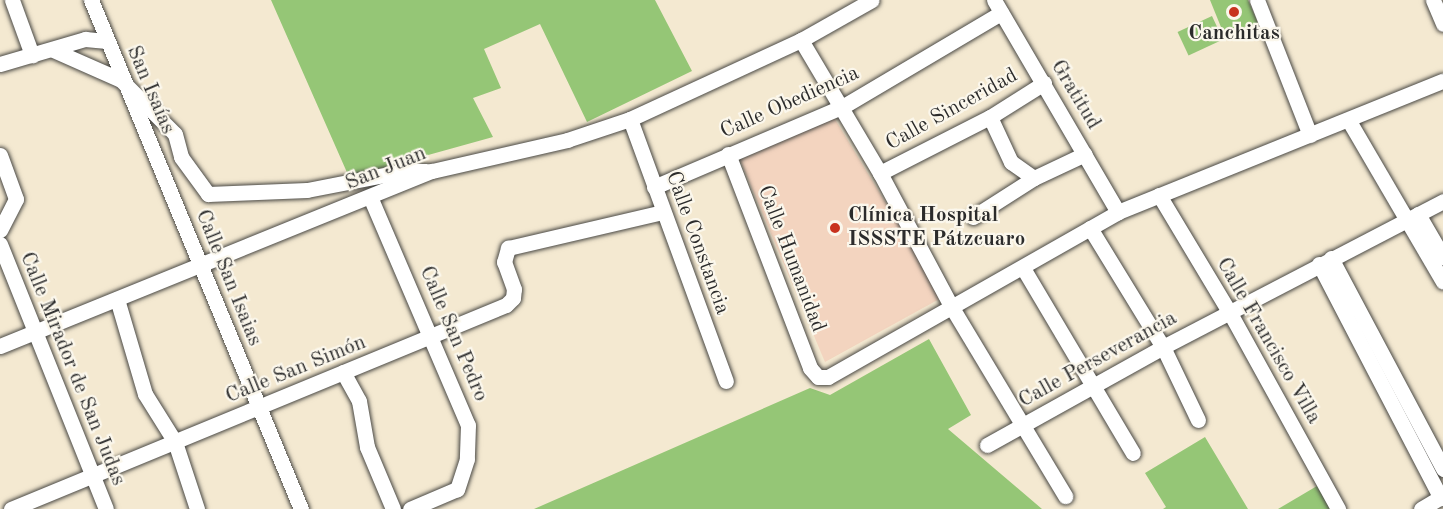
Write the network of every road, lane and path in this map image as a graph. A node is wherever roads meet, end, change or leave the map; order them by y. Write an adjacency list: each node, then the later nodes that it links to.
1 (12, 0): 11 (street)
2 (91, 0): 9 (street, San Isaías)
3 (872, 0): 8 (street, San Juan)
4 (1257, 0): 20 (street)
5 (1433, 0): 7 (street)
6 (997, 6): 15 (street, Gratitud); 16 (street, Calle Obediencia)
7 (1443, 24)
8 (801, 40): 16 (street); 18 (street, San Juan)
9 (107, 41): 10 (street); 13 (street, San Isaías)
10 (52, 50): 11 (street); 13 (street)
11 (32, 55): 12 (street)
12 (0, 64)
13 (121, 80): 24 (street); 28 (street, San Isaías)
14 (1443, 81): 19 (street)
15 (1044, 84): 17 (street, Calle Sinceridad); 22 (street, Gratitud)
16 (842, 107): 21 (street, Calle Obediencia); 25 (street)
17 (990, 117): 25 (street, Calle Sinceridad); 26 (street)
18 (630, 119): 24 (street, San Juan); 27 (street, Calle Constancia)
19 (1349, 121): 20 (street); 34 (street)
20 (1310, 135): 29 (street)
21 (728, 154): 27 (street, Calle Obediencia); 45 (street, Calle Humanidad)
22 (1085, 154): 26 (street); 33 (street, Gratitud)
23 (0, 155): 37 (street, Calle Mirador de San Judas)
24 (432, 171): 30 (street, San Juan)
25 (880, 173): 45 (street)
26 (1034, 178): 35 (street)
27 (654, 187): 32 (street, Calle Constancia)
28 (172, 194): 41 (street, Calle San Isaias)
29 (1159, 195): 33 (street); 46 (street, Calle Francisco Villa)
30 (370, 198): 41 (street, San Juan); 48 (street, Calle San Pedro)
31 (1443, 201): 34 (street, Calle Perseverancia)
32 (663, 212): 48 (street, Calle San Simón); 52 (street, Calle Constancia)
33 (1118, 212): 36 (street)
34 (1413, 216): 39 (street); 40 (street, Calle Perseverancia); 43 (street)
35 (973, 217)
36 (1090, 228): 42 (street); 50 (street)
37 (0, 230)
38 (0, 244): 47 (street, Calle Mirador de San Judas)
39 (1443, 257)
40 (1325, 261): 46 (street, Calle Perseverancia); 53 (street)
41 (198, 267): 44 (street, San Juan); 55 (street, Calle San Isaias)
42 (1023, 268): 45 (street); 54 (street)
43 (1443, 282)
44 (117, 299): 47 (street, San Juan); 58 (street)
45 (951, 306): 57 (street)
46 (1230, 313): 50 (street, Calle Perseverancia); 71 (street, Calle Francisco Villa)
47 (35, 332): 49 (street, San Juan); 62 (street, Calle Mirador de San Judas)
48 (432, 339): 51 (street, Calle San Simón); 70 (street, Calle San Pedro)
49 (0, 346)
50 (1163, 347): 54 (street, Calle Perseverancia); 56 (street)
51 (343, 372): 55 (street, Calle San Simón); 69 (street)
52 (726, 381)
53 (1389, 383): 61 (street); 64 (street)
54 (1095, 387): 57 (street, Calle Perseverancia); 60 (street)
55 (258, 408): 58 (street, Calle San Simón); 68 (street, Calle San Isaias)
56 (1198, 420)
57 (1025, 425): 59 (street, Calle Perseverancia); 63 (street)
58 (175, 442): 62 (street, Calle San Simón); 67 (street)
59 (987, 445)
60 (1132, 453)
61 (1443, 469)
62 (92, 477): 65 (street, Calle San Simón); 66 (street, Calle Mirador de San Judas)
63 (1065, 496)
64 (1442, 497): 72 (street)
65 (11, 509)
66 (106, 509)
67 (197, 509)
68 (301, 509)
69 (393, 509)
70 (410, 509)
71 (1338, 509)
72 (1421, 509)

